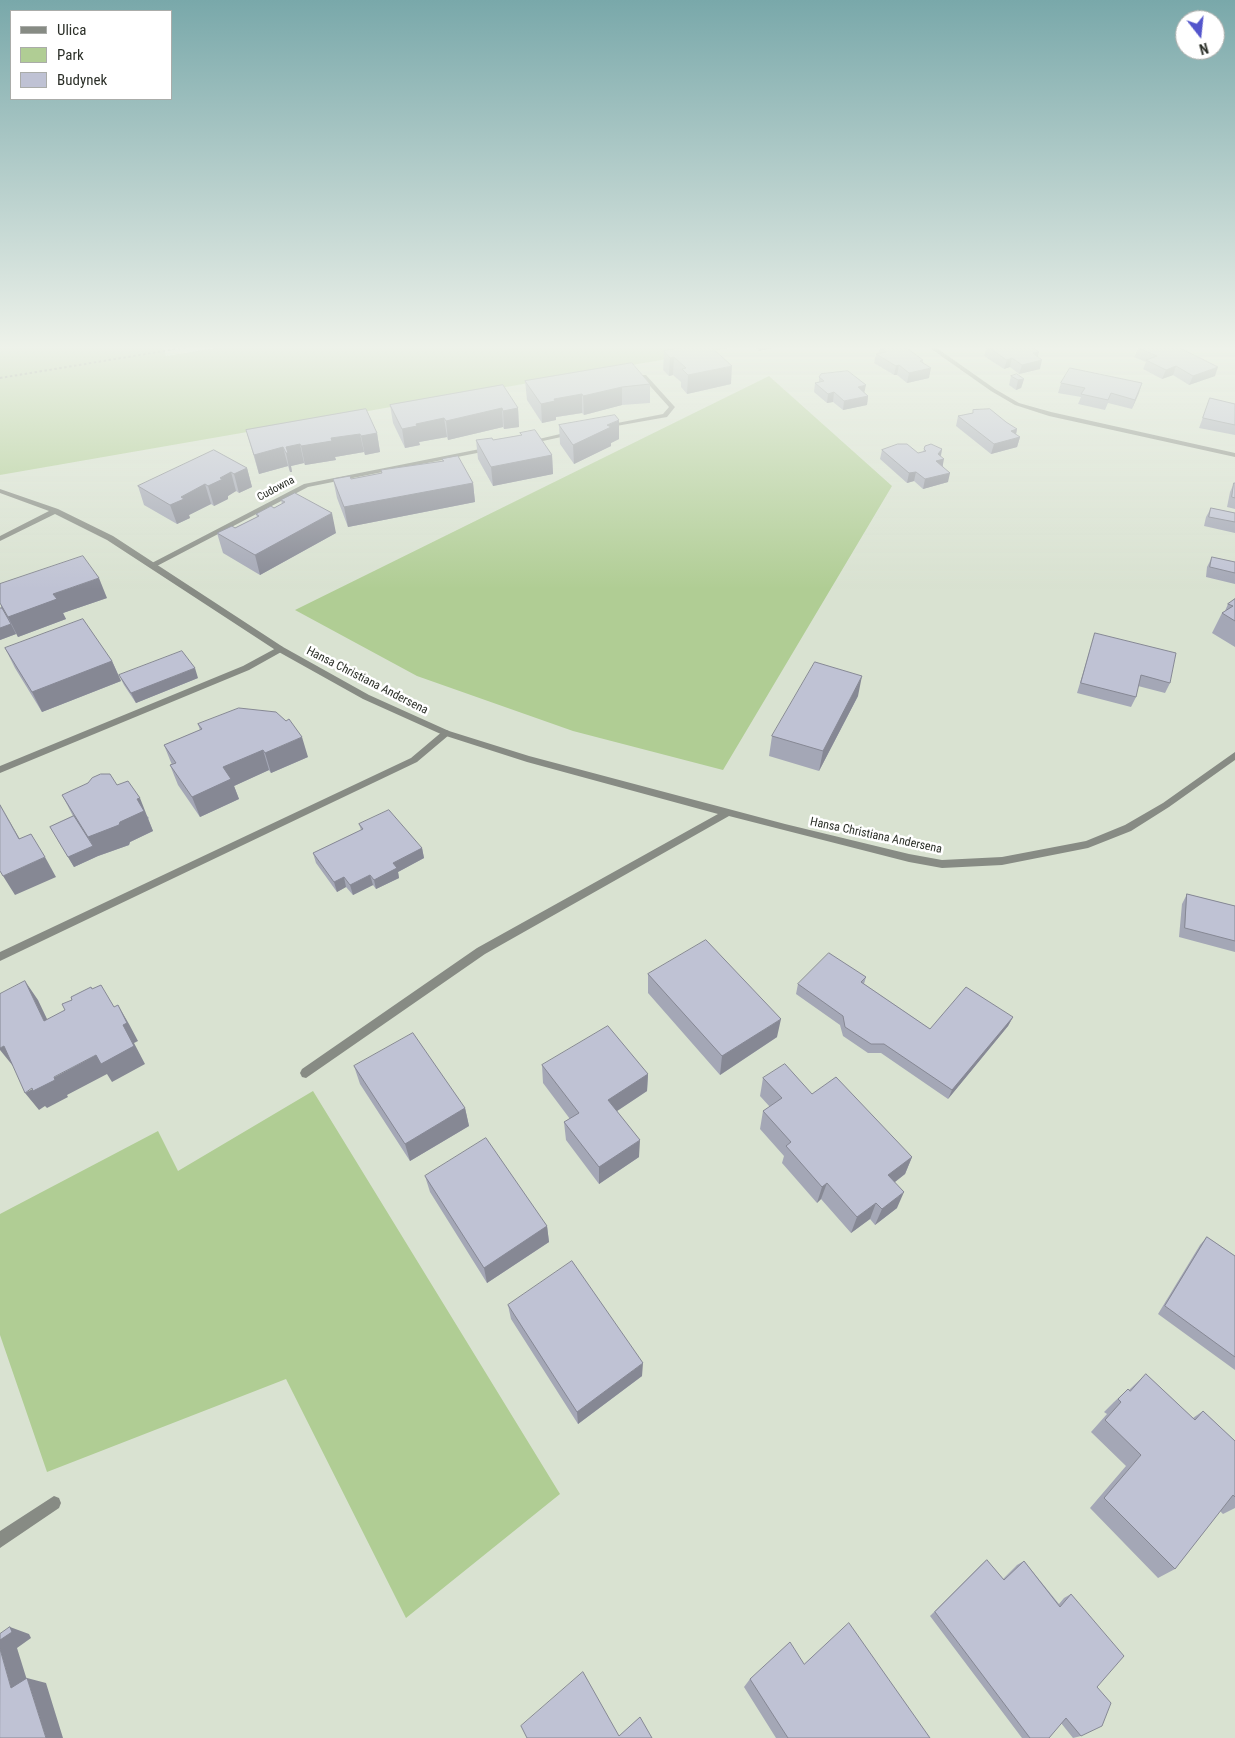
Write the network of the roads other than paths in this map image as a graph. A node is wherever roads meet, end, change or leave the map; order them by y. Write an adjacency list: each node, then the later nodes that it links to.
1 (607, 427): 3 (street)
2 (1108, 427): 7 (street)
3 (597, 429)
4 (578, 433): 5 (street)
5 (519, 444)
6 (500, 448): 11 (street, Cudowna)
7 (1235, 455)
8 (0, 491): 9 (street, Hansa Christiana Andersena)
9 (55, 511): 10 (street); 11 (street, Hansa Christiana Andersena)
10 (0, 539)
11 (152, 565): 12 (street, Hansa Christiana Andersena)
12 (280, 649): 13 (street, Hansa Christiana Andersena); 15 (street)
13 (446, 734): 16 (street, Hansa Christiana Andersena); 17 (street)
14 (1235, 756): 16 (street, Hansa Christiana Andersena)
15 (0, 770)
16 (727, 813): 18 (street)
17 (0, 957)
18 (306, 1073)
19 (54, 1503): 20 (street)
20 (0, 1540)

